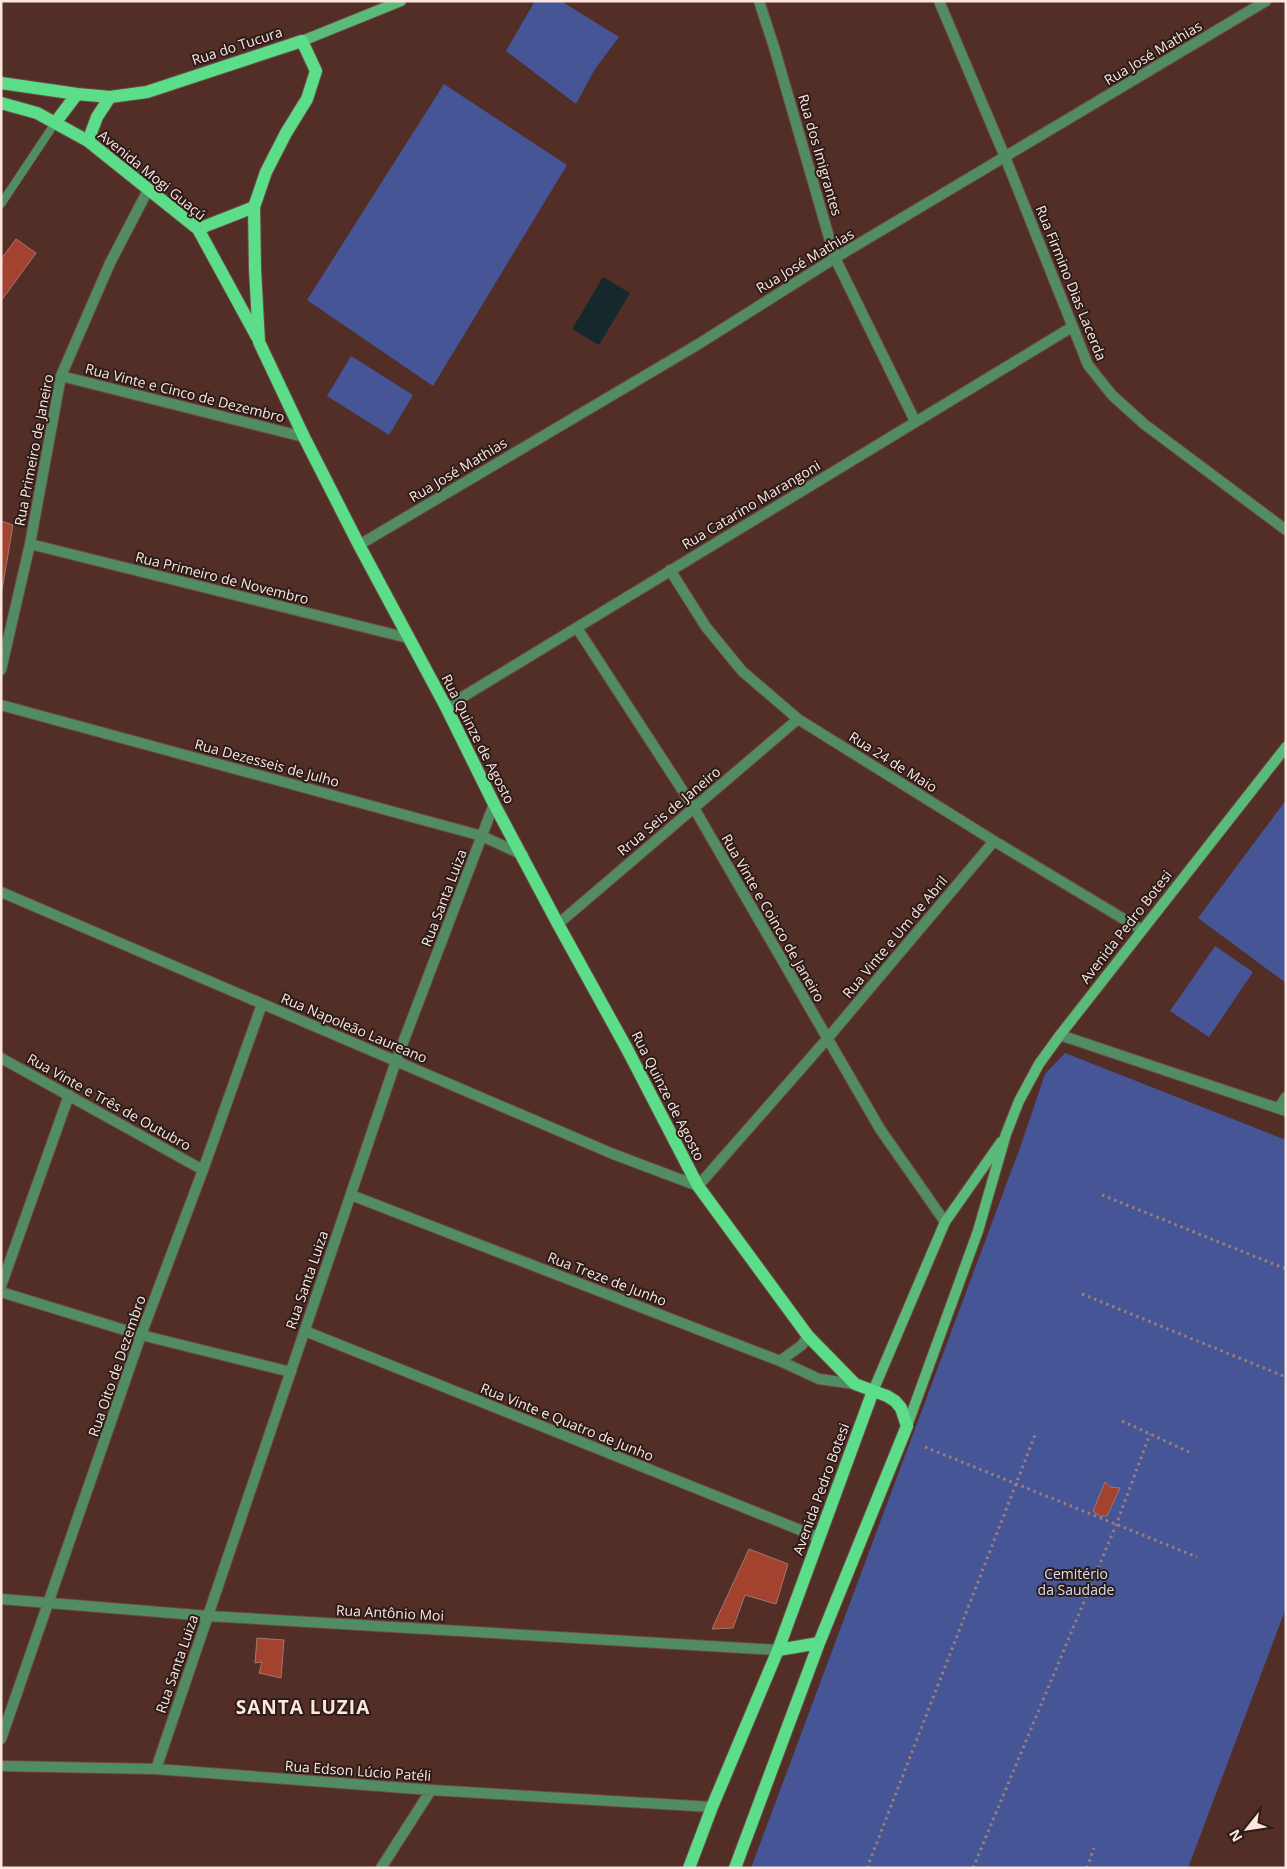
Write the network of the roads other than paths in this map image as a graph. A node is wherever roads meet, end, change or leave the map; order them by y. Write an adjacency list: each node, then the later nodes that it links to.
1 (401, 1): 5 (main road, Rua do Tucura)
2 (759, 1): 17 (street, Rua dos Imigrantes)
3 (939, 1): 12 (street, Rua Firmino Dias Lacerda)
4 (1266, 1): 12 (street, Rua José Mathias)
5 (302, 41): 8 (main road, Rua do Tucura); 15 (main road, Rua Quinze de Agosto)
6 (1, 83): 7 (main road)
7 (77, 94): 8 (main road, Rua do Tucura); 10 (main road)
8 (110, 97): 11 (main road)
9 (1, 103): 10 (main road, Avenida Mogi Guaçú)
10 (55, 123): 11 (main road, Avenida Mogi Guaçú); 14 (lane)
11 (88, 141): 13 (main road, Avenida Mogi Guaçú)
12 (1005, 157): 17 (street, Rua José Mathias); 18 (street, Rua Firmino Dias Lacerda)
13 (148, 190): 16 (main road, Avenida Mogi Guaçú); 20 (street, Rua Primeiro de Janeiro)
14 (1, 204)
15 (254, 207): 16 (main road); 19 (main road, Rua Quinze de Agosto)
16 (198, 229): 19 (main road, Avenida Mogi Guaçú)
17 (835, 258): 21 (street, Rua dos Imigrantes); 25 (street, Rua José Mathias)
18 (1072, 327): 21 (street, Rua Catarino Marangoni); 23 (street, Rua Firmino Dias Lacerda)
19 (259, 342): 22 (main road, Rua Quinze de Agosto)
20 (60, 376): 22 (street, Rua Vinte e Cinco de Dezembro); 24 (street, Rua Primeiro de Janeiro)
21 (914, 421): 26 (street, Rua Catarino Marangoni)
22 (304, 437): 25 (main road, Rua Quinze de Agosto)
23 (1286, 530)
24 (30, 544): 28 (street, Rua Primeiro de Novembro); 29 (street, Rua Primeiro de Janeiro)
25 (359, 544): 28 (main road, Rua Quinze de Agosto)
26 (670, 570): 27 (street, Rua Catarino Marangoni); 32 (street, Rua 24 de Maio)
27 (577, 628): 31 (street, Rua Catarino Marangoni); 35 (street, Rua Vinte e Coinco de Janeiro)
28 (408, 638): 31 (main road, Rua Quinze de Agosto)
29 (1, 670)
30 (1, 705): 36 (street, Rua Dezesseis de Julho)
31 (446, 707): 34 (main road, Rua Quinze de Agosto)
32 (798, 719): 35 (street, Rrua Seis de Janeiro); 37 (street, Rua 24 de Maio)
33 (1286, 747): 41 (main road, Avenida Pedro Botesi)
34 (494, 804): 36 (street, Rua Santa Luiza); 38 (main road, Rua Quinze de Agosto)
35 (694, 808): 40 (street, Rrua Seis de Janeiro); 44 (street, Rua Vinte e Coinco de Janeiro)
36 (482, 836): 38 (street, Rua Dezesseis de Julho); 46 (street, Rua Santa Luiza)
37 (994, 841): 41 (street, Rua 24 de Maio); 44 (street, Rua Vinte e Um de Abril)
38 (522, 855): 40 (main road, Rua Quinze de Agosto)
39 (1, 892): 42 (street, Rua Napoleão Laureano)
40 (558, 924): 52 (main road, Rua Quinze de Agosto)
41 (1142, 930): 43 (main road, Avenida Pedro Botesi)
42 (262, 1004): 46 (street, Rua Napoleão Laureano); 51 (street, Rua Oito de Dezembro)
43 (1060, 1035): 49 (street); 50 (main road, Avenida Pedro Botesi)
44 (827, 1039): 52 (street, Rua Vinte e Um de Abril); 54 (street, Rua Vinte e Coinco de Janeiro)
45 (1, 1058): 47 (street, Rua Vinte e Três de Outubro)
46 (396, 1061): 52 (street, Rua Napoleão Laureano); 53 (street, Rua Santa Luiza)
47 (69, 1095): 51 (street, Rua Vinte e Três de Outubro); 55 (street)
48 (1286, 1097): 49 (street)
49 (1282, 1110)
50 (1006, 1134): 54 (main road, Avenida Pedro Botesi); 64 (main road, Avenida Pedro Botesi)
51 (204, 1170): 58 (street, Rua Oito de Dezembro)
52 (698, 1186): 59 (main road, Rua Quinze de Agosto)
53 (351, 1195): 57 (street, Rua Santa Luiza); 60 (street, Rua Treze de Junho)
54 (945, 1222): 63 (main road, Avenida Pedro Botesi)
55 (1, 1286)
56 (1, 1292): 58 (street)
57 (305, 1331): 61 (street, Rua Santa Luiza); 65 (street, Rua Vinte e Quatro de Junho)
58 (141, 1335): 61 (street); 67 (street, Rua Oito de Dezembro)
59 (808, 1336): 60 (street); 62 (main road, Rua Quinze de Agosto)
60 (780, 1361): 62 (street, Rua Treze de Junho)
61 (291, 1372): 68 (street, Rua Santa Luiza)
62 (854, 1384): 63 (main road, Rua Quinze de Agosto)
63 (873, 1392): 64 (main road, Rua Quinze de Agosto); 65 (main road, Avenida Pedro Botesi)
64 (907, 1426): 69 (main road, Avenida Pedro Botesi)
65 (820, 1538): 70 (main road, Avenida Pedro Botesi)
66 (1, 1599): 67 (street, Rua Antônio Moi)
67 (49, 1603): 68 (street, Rua Antônio Moi); 71 (street, Rua Oito de Dezembro)
68 (208, 1616): 70 (street, Rua Antônio Moi); 73 (street, Rua Santa Luiza)
69 (819, 1643): 70 (main road); 78 (main road, Avenida Pedro Botesi)
70 (778, 1650): 75 (main road, Avenida Pedro Botesi)
71 (1, 1739)
72 (1, 1766): 73 (street, Rua Edson Lúcio Patéli)
73 (156, 1769): 74 (street, Rua Edson Lúcio Patéli)
74 (431, 1790): 75 (street, Rua Edson Lúcio Patéli); 76 (street)
75 (712, 1807): 77 (main road, Avenida Pedro Botesi)
76 (381, 1868)
77 (689, 1868)
78 (735, 1868)

